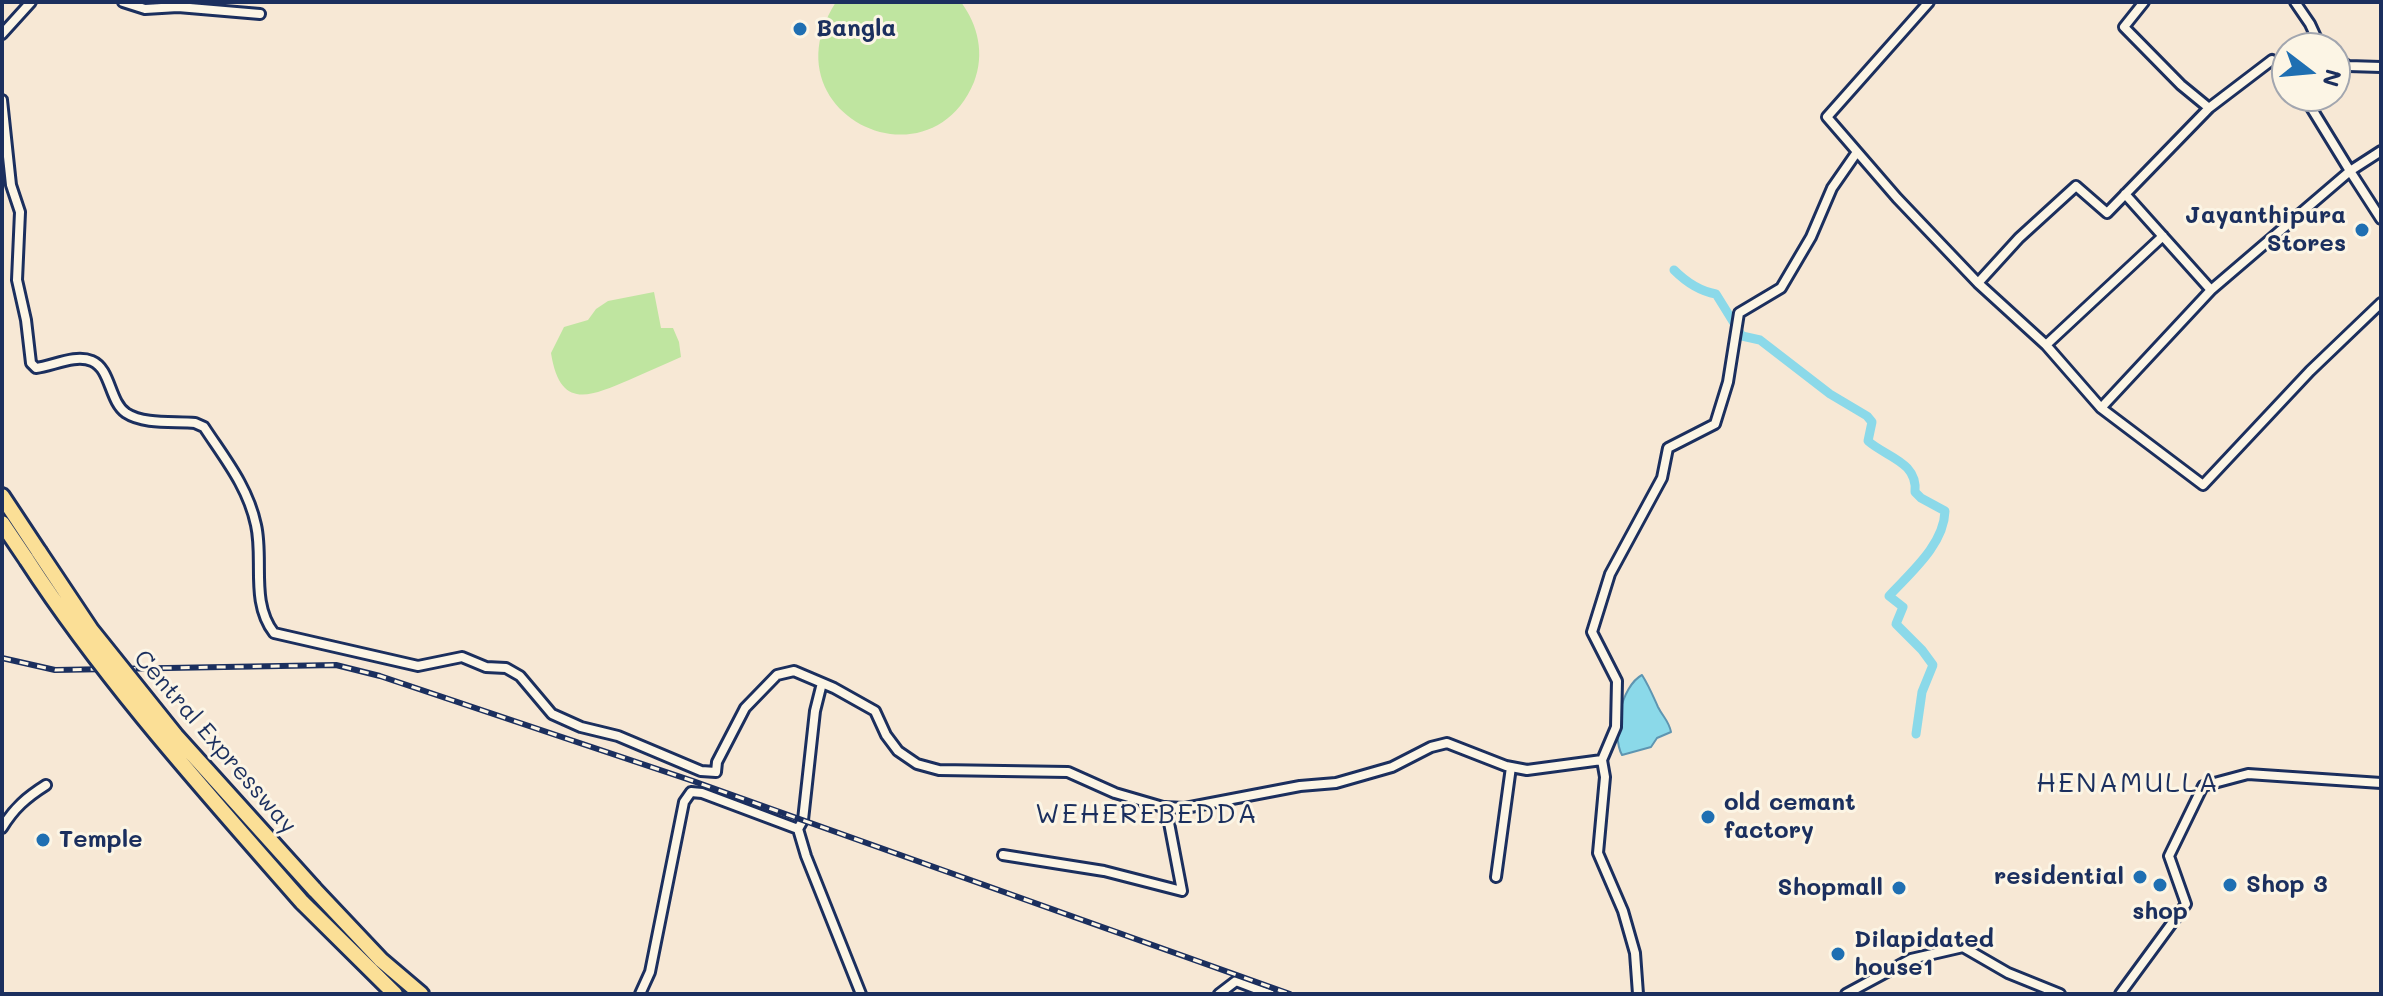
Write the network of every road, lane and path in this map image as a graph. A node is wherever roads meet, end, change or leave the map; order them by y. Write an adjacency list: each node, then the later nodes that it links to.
1 (31, 2): 8 (street)
2 (123, 2): 6 (street)
3 (1929, 2): 16 (street)
4 (2144, 2): 13 (street)
5 (2295, 2): 7 (street)
6 (260, 14)
7 (2314, 32)
8 (2, 34)
9 (2271, 61): 13 (street)
10 (2351, 66): 11 (street)
11 (2381, 67)
12 (2, 100): 19 (street)
13 (2209, 108): 20 (street)
14 (2314, 112): 17 (street)
15 (2381, 151): 17 (street)
16 (1857, 152): 23 (street); 32 (street)
17 (2350, 171): 21 (street); 24 (street)
18 (2, 190): 19 (street)
19 (13, 192): 31 (street)
20 (2125, 194): 22 (street); 23 (street)
21 (2381, 219)
22 (2163, 236): 24 (street); 26 (street)
23 (1978, 283): 26 (street)
24 (2211, 290): 27 (street)
25 (2381, 303): 27 (street)
26 (2046, 345): 27 (street)
27 (2101, 408)
28 (2, 496): 30 (highway, Central Expressway)
29 (2, 523): 30 (highway, Central Expressway)
30 (33, 556): 41 (highway, Central Expressway, bridge); 42 (highway, Central Expressway, bridge)
31 (822, 683): 36 (street); 38 (street)
32 (1602, 760): 33 (street); 47 (street)
33 (1511, 767): 36 (street); 40 (street)
34 (2381, 783): 50 (street)
35 (46, 785): 37 (street)
36 (1166, 807): 39 (street)
37 (2, 828)
38 (798, 829): 43 (street); 44 (street)
39 (1003, 855)
40 (1496, 877)
41 (395, 994)
42 (421, 994)
43 (640, 994)
44 (861, 994)
45 (1219, 994): 46 (street)
46 (1270, 994)
47 (1638, 994)
48 (1846, 994): 49 (street)
49 (2060, 994)
50 (2120, 994)

